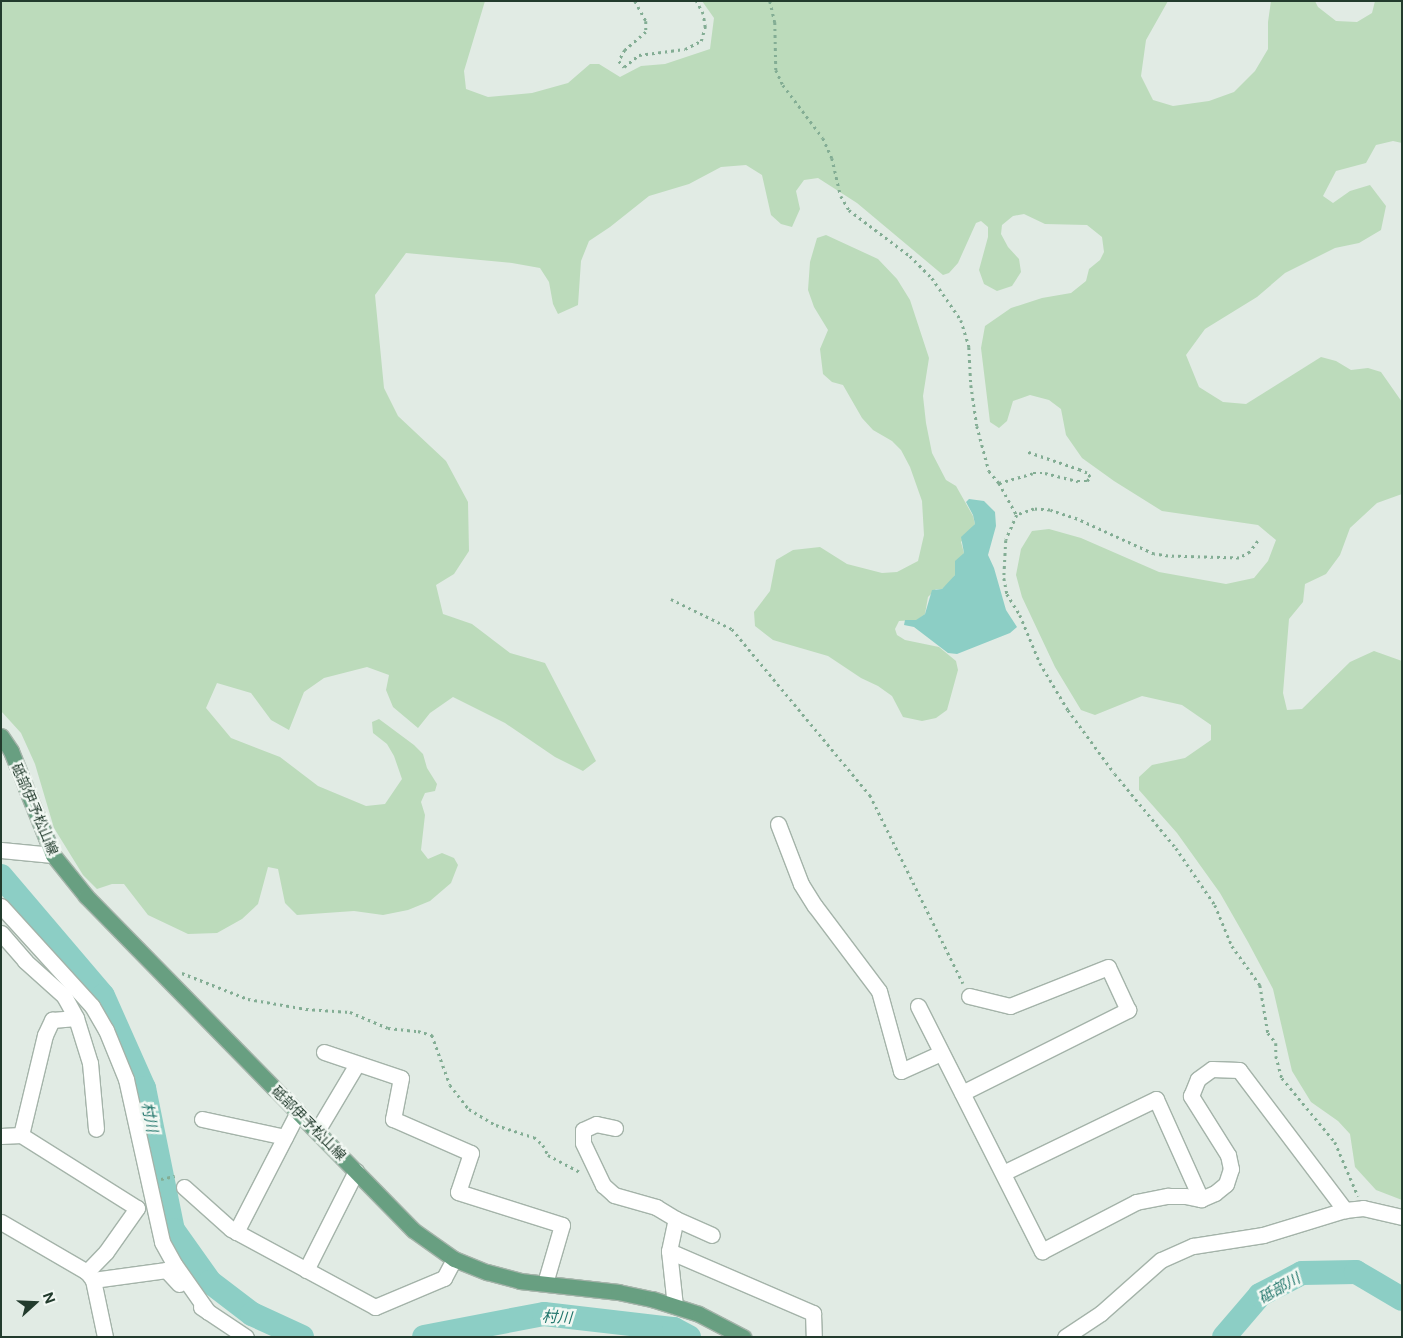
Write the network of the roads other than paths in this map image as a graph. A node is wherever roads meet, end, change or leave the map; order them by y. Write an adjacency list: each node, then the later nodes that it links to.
1 (1, 736): 4 (main road, 砥部伊予松山線)
2 (778, 824): 12 (street)
3 (1, 850): 4 (street)
4 (53, 855): 15 (main road, 砥部伊予松山線)
5 (1, 906): 6 (street)
6 (14, 920): 7 (street); 39 (street)
7 (1, 931): 10 (street)
8 (969, 996): 14 (street)
9 (918, 1006): 12 (street)
10 (76, 1018): 18 (street); 20 (street)
11 (324, 1052): 13 (street)
12 (940, 1053): 14 (street)
13 (357, 1064): 19 (street); 37 (street)
14 (962, 1093): 24 (street)
15 (298, 1112): 19 (main road, 砥部伊予松山線); 22 (street)
16 (202, 1120): 22 (street)
17 (615, 1128): 29 (street)
18 (96, 1129)
19 (317, 1131): 23 (main road, 砥部伊予松山線)
20 (21, 1135): 21 (street); 36 (street)
21 (1, 1136)
22 (285, 1137): 31 (street)
23 (356, 1171): 34 (main road, 砥部伊予松山線); 35 (street)
24 (1003, 1173): 26 (street); 26 (street)
25 (184, 1187): 31 (street)
26 (1201, 1198): 27 (street)
27 (1345, 1210): 28 (street); 44 (street)
28 (1402, 1217)
29 (676, 1219): 32 (street); 33 (street)
30 (1, 1222): 36 (street)
31 (236, 1232): 35 (street)
32 (712, 1235)
33 (670, 1251): 38 (street); 43 (street)
34 (454, 1259): 35 (street); 37 (main road, 砥部伊予松山線)
35 (306, 1270)
36 (90, 1276): 39 (street); 40 (street)
37 (545, 1283): 38 (main road, 砥部伊予松山線)
38 (675, 1306): 42 (main road, 砥部伊予松山線)
39 (208, 1312): 41 (street)
40 (105, 1337)
41 (246, 1337)
42 (743, 1337)
43 (814, 1337)
44 (1065, 1337)

